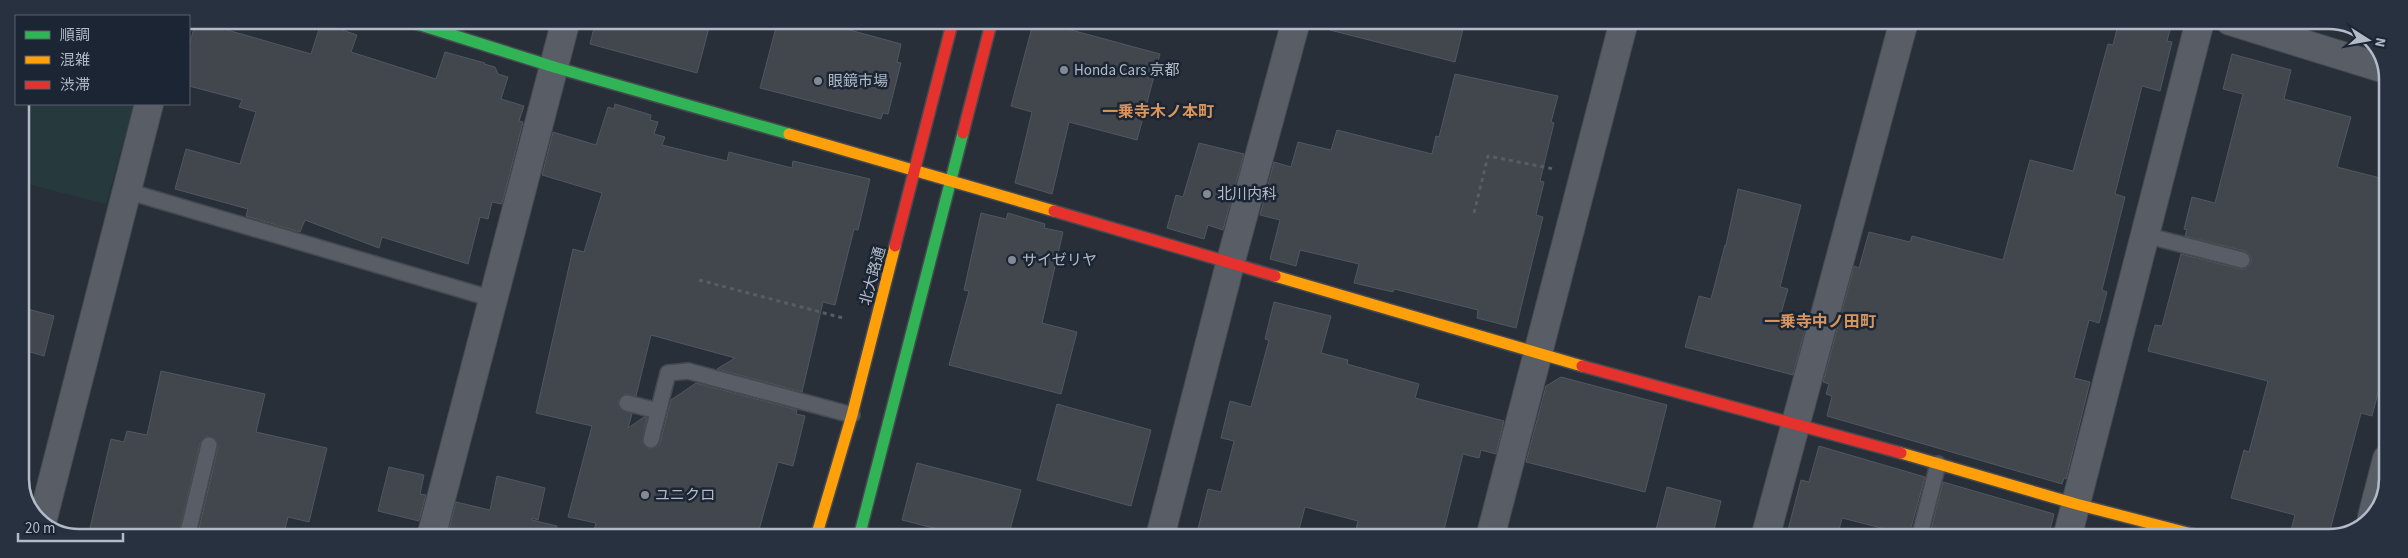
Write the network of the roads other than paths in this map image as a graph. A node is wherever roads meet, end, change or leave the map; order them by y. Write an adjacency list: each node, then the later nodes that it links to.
1 (434, 29): 10 (street)
2 (564, 29): 10 (street)
3 (951, 29): 13 (street, 北大路通)
4 (990, 29): 14 (street)
5 (1294, 29): 18 (street)
6 (1622, 29): 20 (street)
7 (1902, 29): 24 (street)
8 (2198, 29): 16 (street)
9 (2256, 29): 11 (street)
10 (554, 66): 13 (street); 19 (street)
11 (2377, 67)
12 (150, 105): 15 (street)
13 (916, 170): 14 (street); 23 (street, 北大路通)
14 (950, 180): 18 (street); 33 (street)
15 (127, 191): 19 (lane); 29 (street)
16 (2145, 235): 17 (lane); 28 (street)
17 (2242, 260)
18 (1230, 264): 20 (street); 34 (street)
19 (493, 299): 31 (street)
20 (1538, 354): 24 (street); 35 (street)
21 (627, 403): 22 (lane)
22 (658, 411): 23 (lane); 25 (lane)
23 (852, 414): 32 (street, 北大路通)
24 (1796, 423): 27 (street); 36 (street)
25 (652, 440)
26 (209, 445): 30 (lane)
27 (1938, 464): 28 (street); 37 (lane)
28 (2076, 504): 38 (street); 39 (street)
29 (44, 515)
30 (189, 529)
31 (433, 529)
32 (818, 529)
33 (861, 529)
34 (1162, 529)
35 (1492, 529)
36 (1767, 529)
37 (1921, 529)
38 (2069, 529)
39 (2173, 529)

